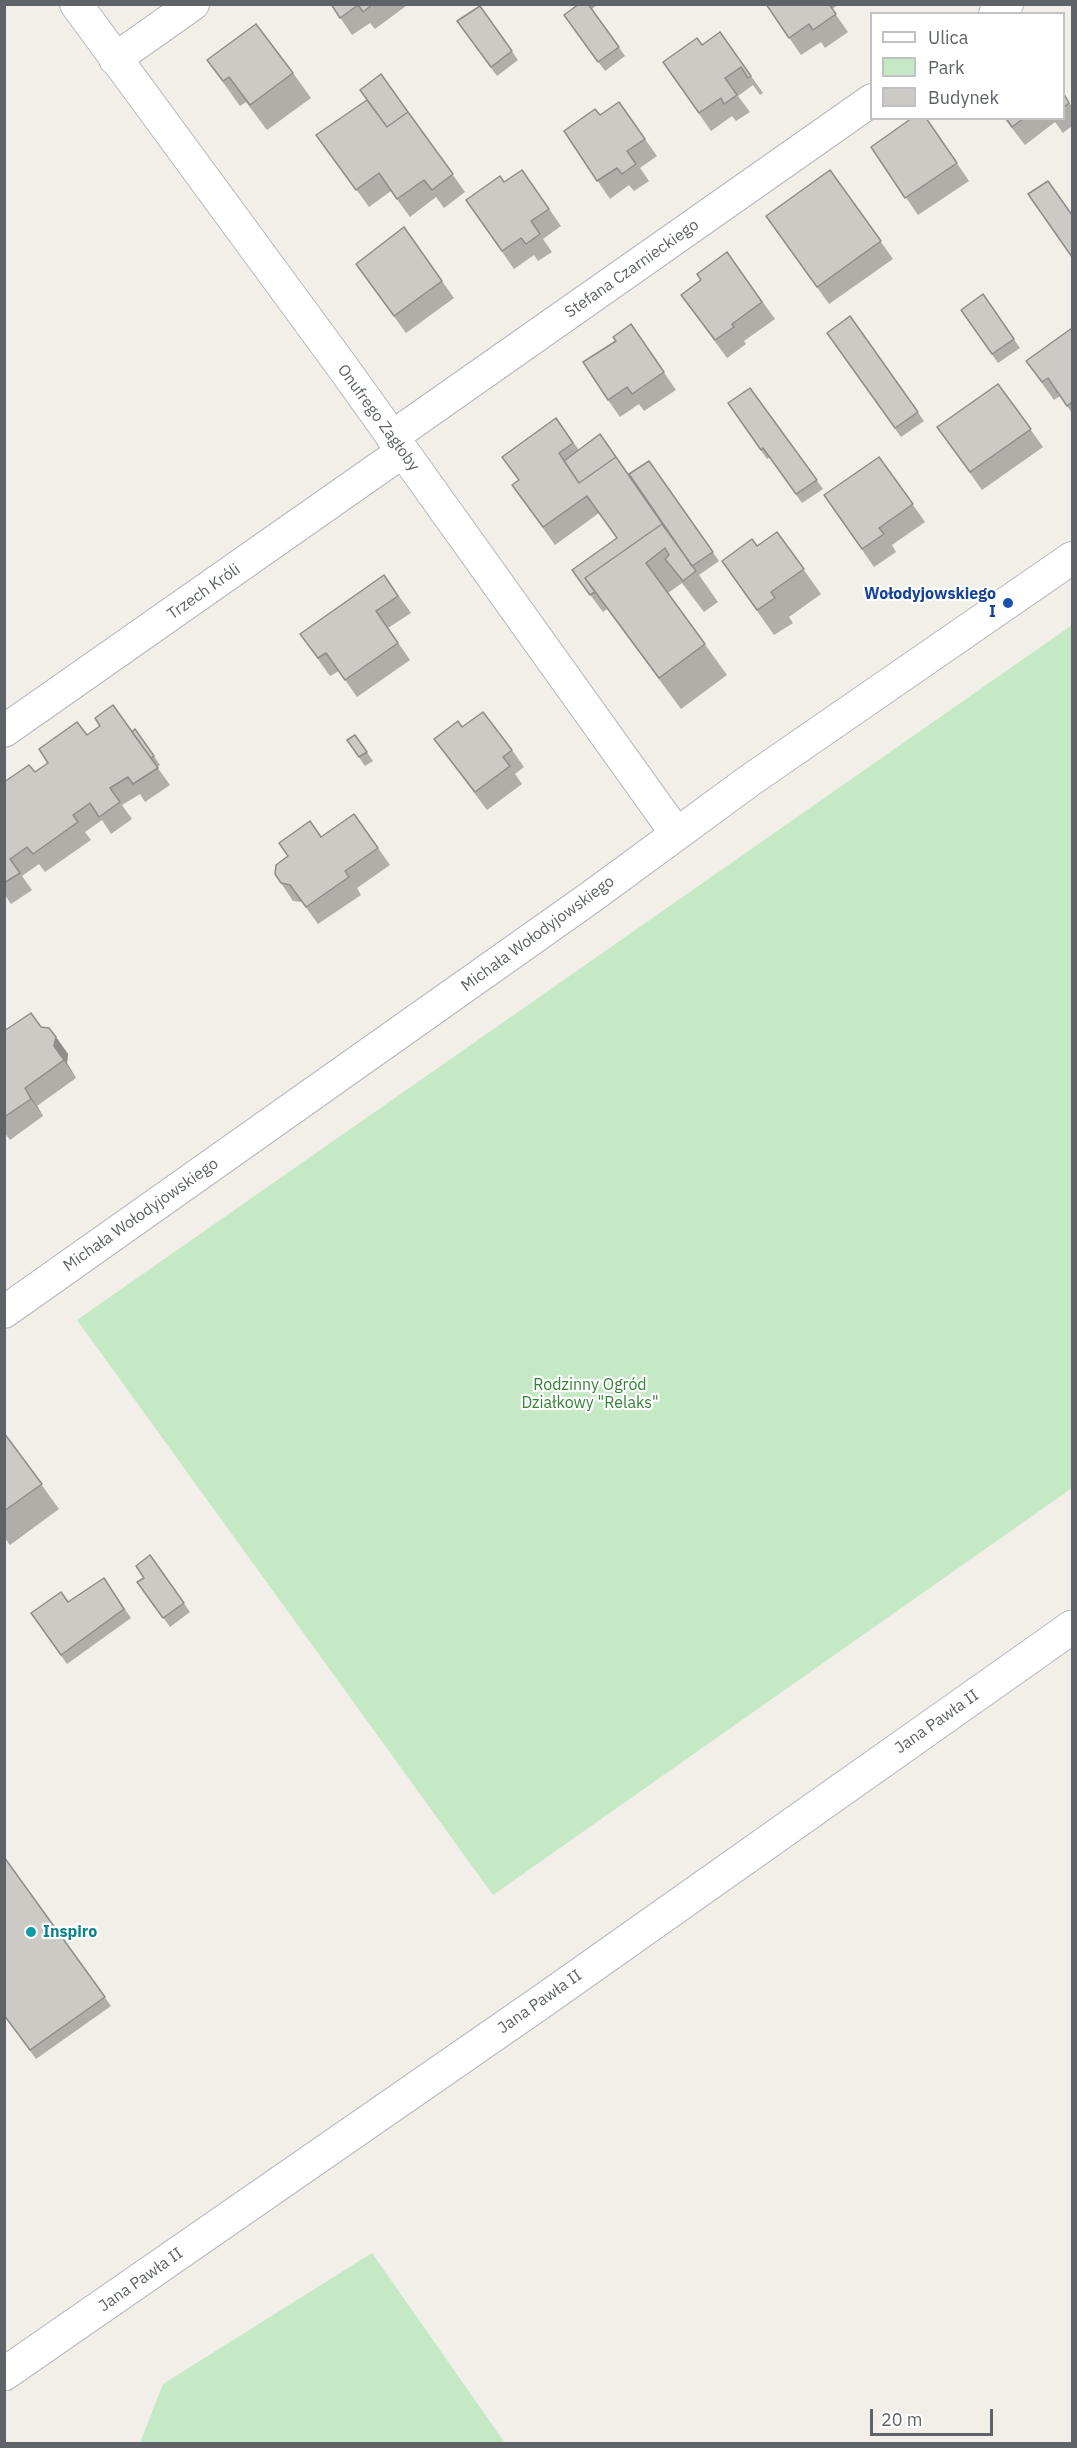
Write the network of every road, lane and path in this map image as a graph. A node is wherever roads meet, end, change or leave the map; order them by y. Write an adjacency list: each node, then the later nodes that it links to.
1 (76, 4): 3 (street, Onufrego Zagłoby)
2 (193, 4): 3 (street)
3 (115, 59): 5 (street, Onufrego Zagłoby)
4 (870, 101): 5 (street, Stefana Czarnieckiego)
5 (397, 445): 7 (street, Trzech Króli); 8 (street, Onufrego Zagłoby)
6 (1072, 558): 8 (street, Michała Wołodyjowskiego)
7 (4, 731)
8 (676, 833): 9 (street, Michała Wołodyjowskiego)
9 (4, 1312)
10 (1072, 1627): 11 (main road, Jana Pawła II)
11 (4, 2374)

